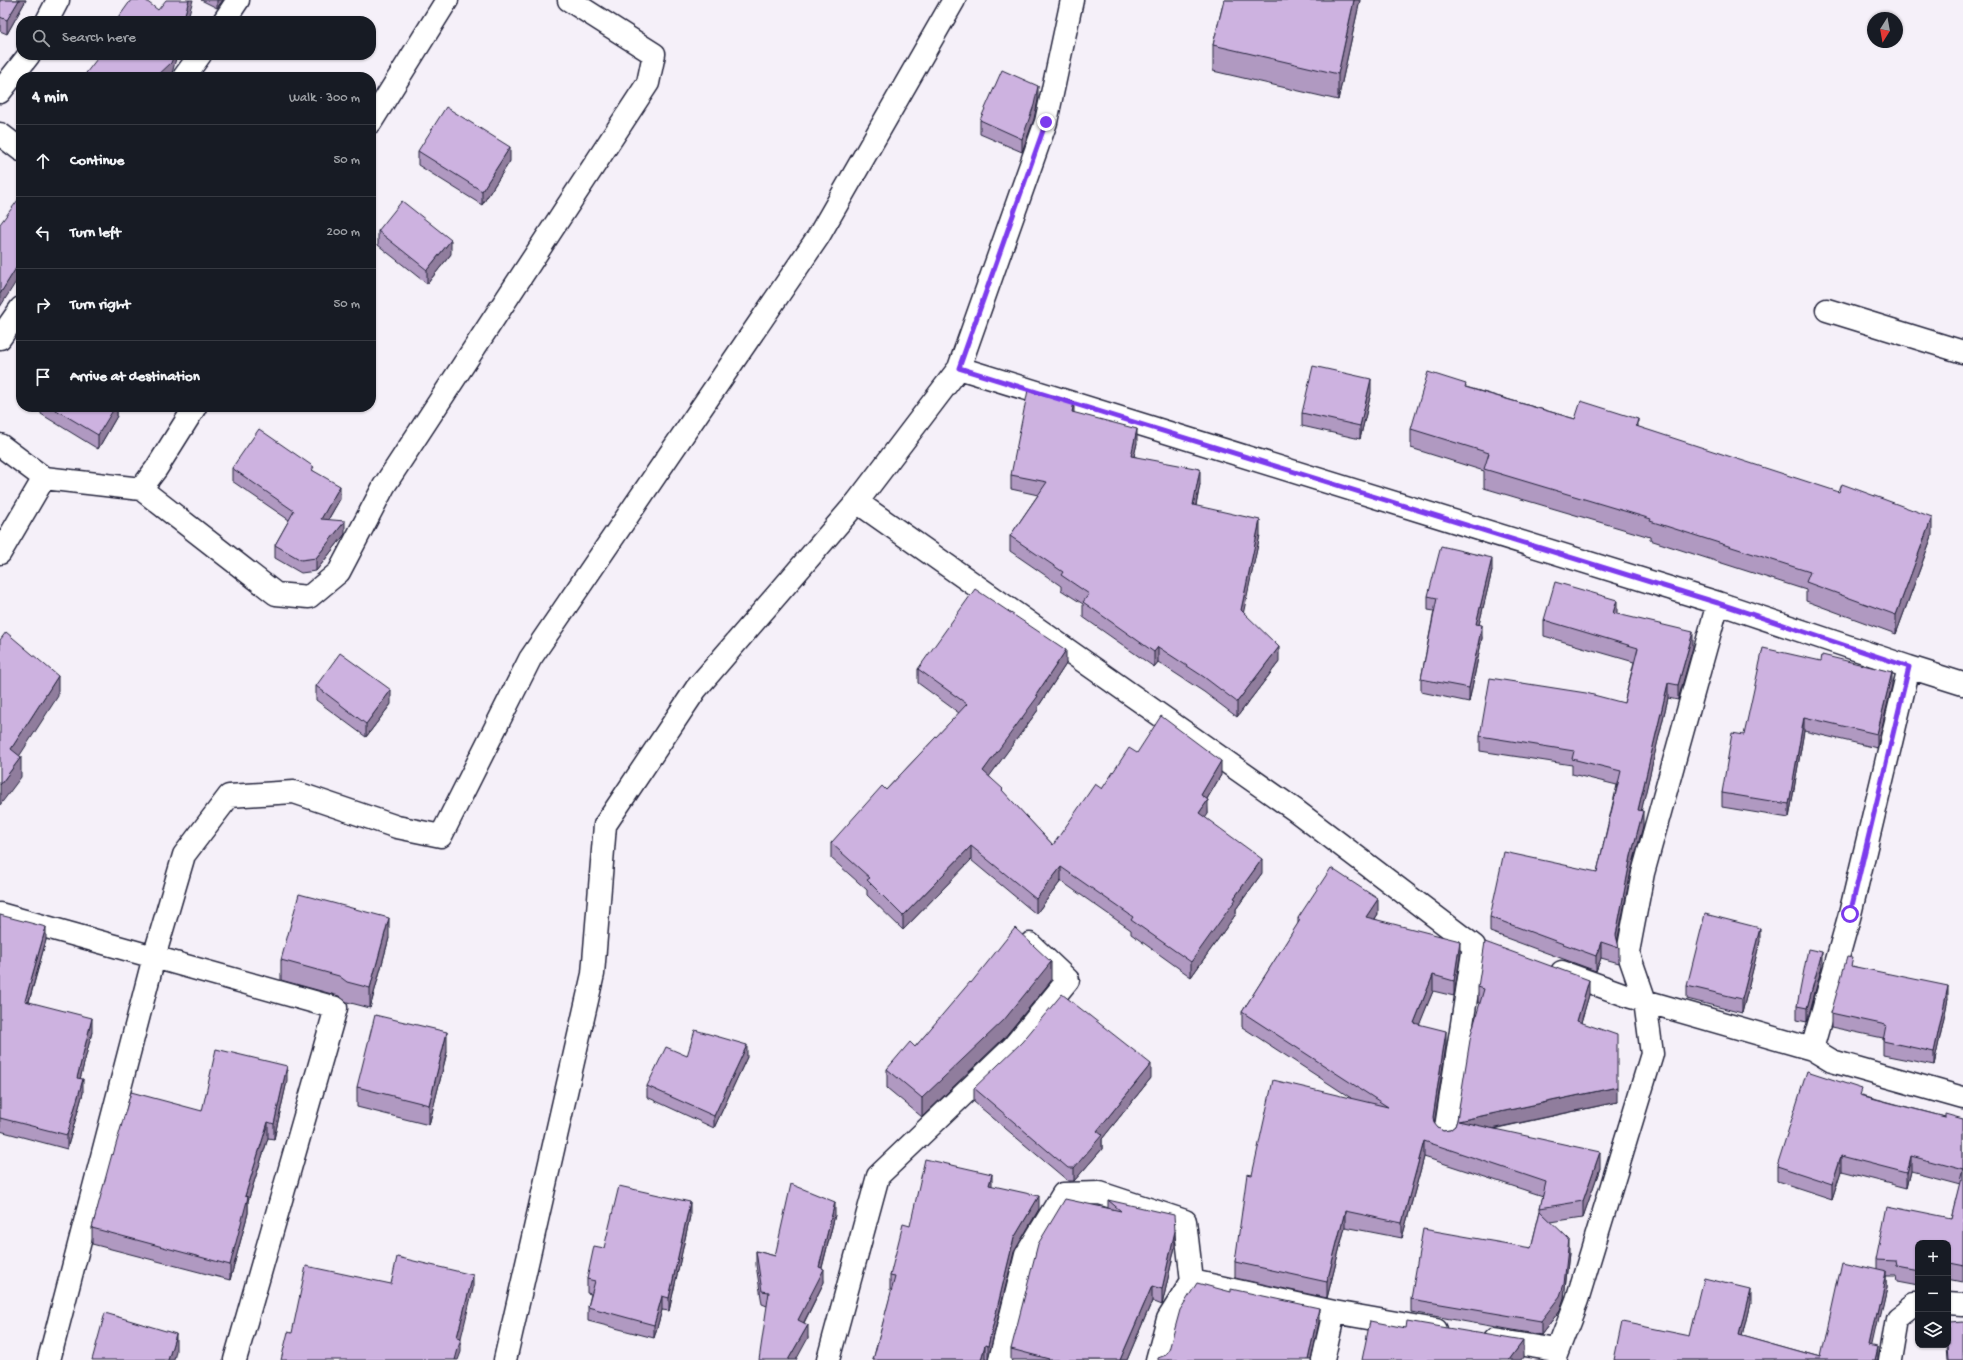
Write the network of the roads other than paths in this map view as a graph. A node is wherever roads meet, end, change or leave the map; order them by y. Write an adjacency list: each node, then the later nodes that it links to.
1 (58, 0): 7 (street)
2 (238, 0): 8 (street)
3 (447, 0): 13 (street)
4 (569, 0): 24 (street)
5 (954, 0): 32 (street)
6 (1072, 0): 20 (street)
7 (50, 16)
8 (227, 16)
9 (25, 60): 12 (street)
10 (196, 60): 11 (street)
11 (188, 72)
12 (0, 92)
13 (376, 114)
14 (0, 134): 15 (street)
15 (16, 146)
16 (1826, 310): 19 (street)
17 (16, 315): 18 (street)
18 (0, 338)
19 (1963, 352)
20 (959, 368): 25 (street); 27 (street)
21 (192, 412): 24 (street)
22 (0, 445): 23 (street)
23 (44, 478): 24 (street); 26 (street)
24 (141, 489)
25 (857, 502): 37 (street); 46 (street)
26 (0, 552)
27 (1718, 603): 28 (street); 34 (street)
28 (1909, 667): 29 (street); 35 (street)
29 (1963, 684)
30 (0, 914): 32 (street)
31 (1023, 937): 47 (street)
32 (154, 957): 44 (street); 45 (street)
33 (1542, 965): 34 (street)
34 (1645, 1001): 35 (street); 43 (street)
35 (1812, 1049): 36 (street)
36 (1963, 1098)
37 (1445, 1134)
38 (1192, 1281): 42 (street); 48 (street); 49 (street)
39 (1915, 1304): 51 (street)
40 (1951, 1304): 41 (street)
41 (1963, 1304)
42 (1334, 1312): 43 (street); 50 (street)
43 (1555, 1355)
44 (49, 1360)
45 (235, 1360)
46 (505, 1360)
47 (828, 1360)
48 (1000, 1360)
49 (1157, 1360)
50 (1323, 1360)
51 (1890, 1360)

